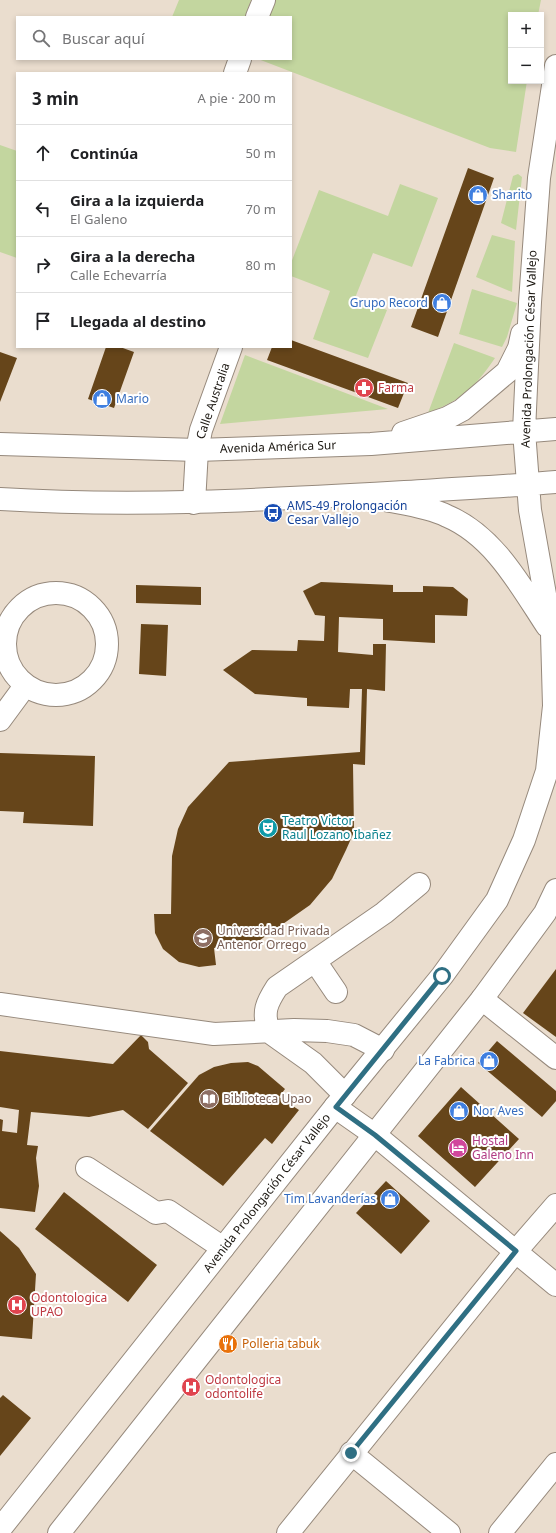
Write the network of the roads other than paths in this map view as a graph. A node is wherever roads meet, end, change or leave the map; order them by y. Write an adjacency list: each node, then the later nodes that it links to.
1 (264, 0): 2 (main road)
2 (257, 16)
3 (556, 66): 4 (main road, Avenida Prolongación César Vallejo)
4 (530, 302): 7 (main road, Avenida Prolongación César Vallejo); 9 (main road)
5 (231, 348): 10 (main road, Calle Australia)
6 (556, 429): 7 (main road, Avenida América Sur)
7 (524, 431): 9 (main road, Avenida América Sur); 12 (main road, Avenida Prolongación César Vallejo)
8 (0, 444): 10 (main road, Avenida América Sur)
9 (371, 444): 10 (main road, Avenida América Sur)
10 (197, 450): 15 (main road, Calle Australia)
11 (556, 482): 12 (main road)
12 (526, 485): 13 (main road); 17 (main road, Avenida Prolongación César Vallejo)
13 (358, 496): 15 (main road); 17 (main road)
14 (0, 499): 15 (main road)
15 (194, 503)
16 (8, 608): 18 (main road); 18 (main road)
17 (554, 634): 27 (main road, Avenida Prolongación César Vallejo)
18 (25, 686): 19 (main road)
19 (0, 720)
20 (419, 884): 22 (main road)
21 (556, 890): 24 (main road)
22 (315, 961): 23 (main road); 26 (main road)
23 (336, 992)
24 (482, 1000): 28 (main road); 30 (main road)
25 (0, 1004): 26 (main road)
26 (268, 1031): 27 (main road); 29 (main road)
27 (383, 1050): 29 (main road, Avenida Prolongación César Vallejo)
28 (556, 1058)
29 (340, 1101): 30 (main road); 34 (main road, Avenida Prolongación César Vallejo)
30 (375, 1135): 33 (main road); 39 (main road)
31 (87, 1168): 34 (main road)
32 (556, 1205): 33 (main road)
33 (516, 1251): 35 (main road); 36 (main road)
34 (218, 1254): 38 (main road, Avenida Prolongación César Vallejo)
35 (556, 1285)
36 (351, 1453): 40 (main road); 41 (main road)
37 (556, 1464): 42 (main road)
38 (0, 1529)
39 (59, 1533)
40 (288, 1533)
41 (449, 1533)
42 (500, 1533)

